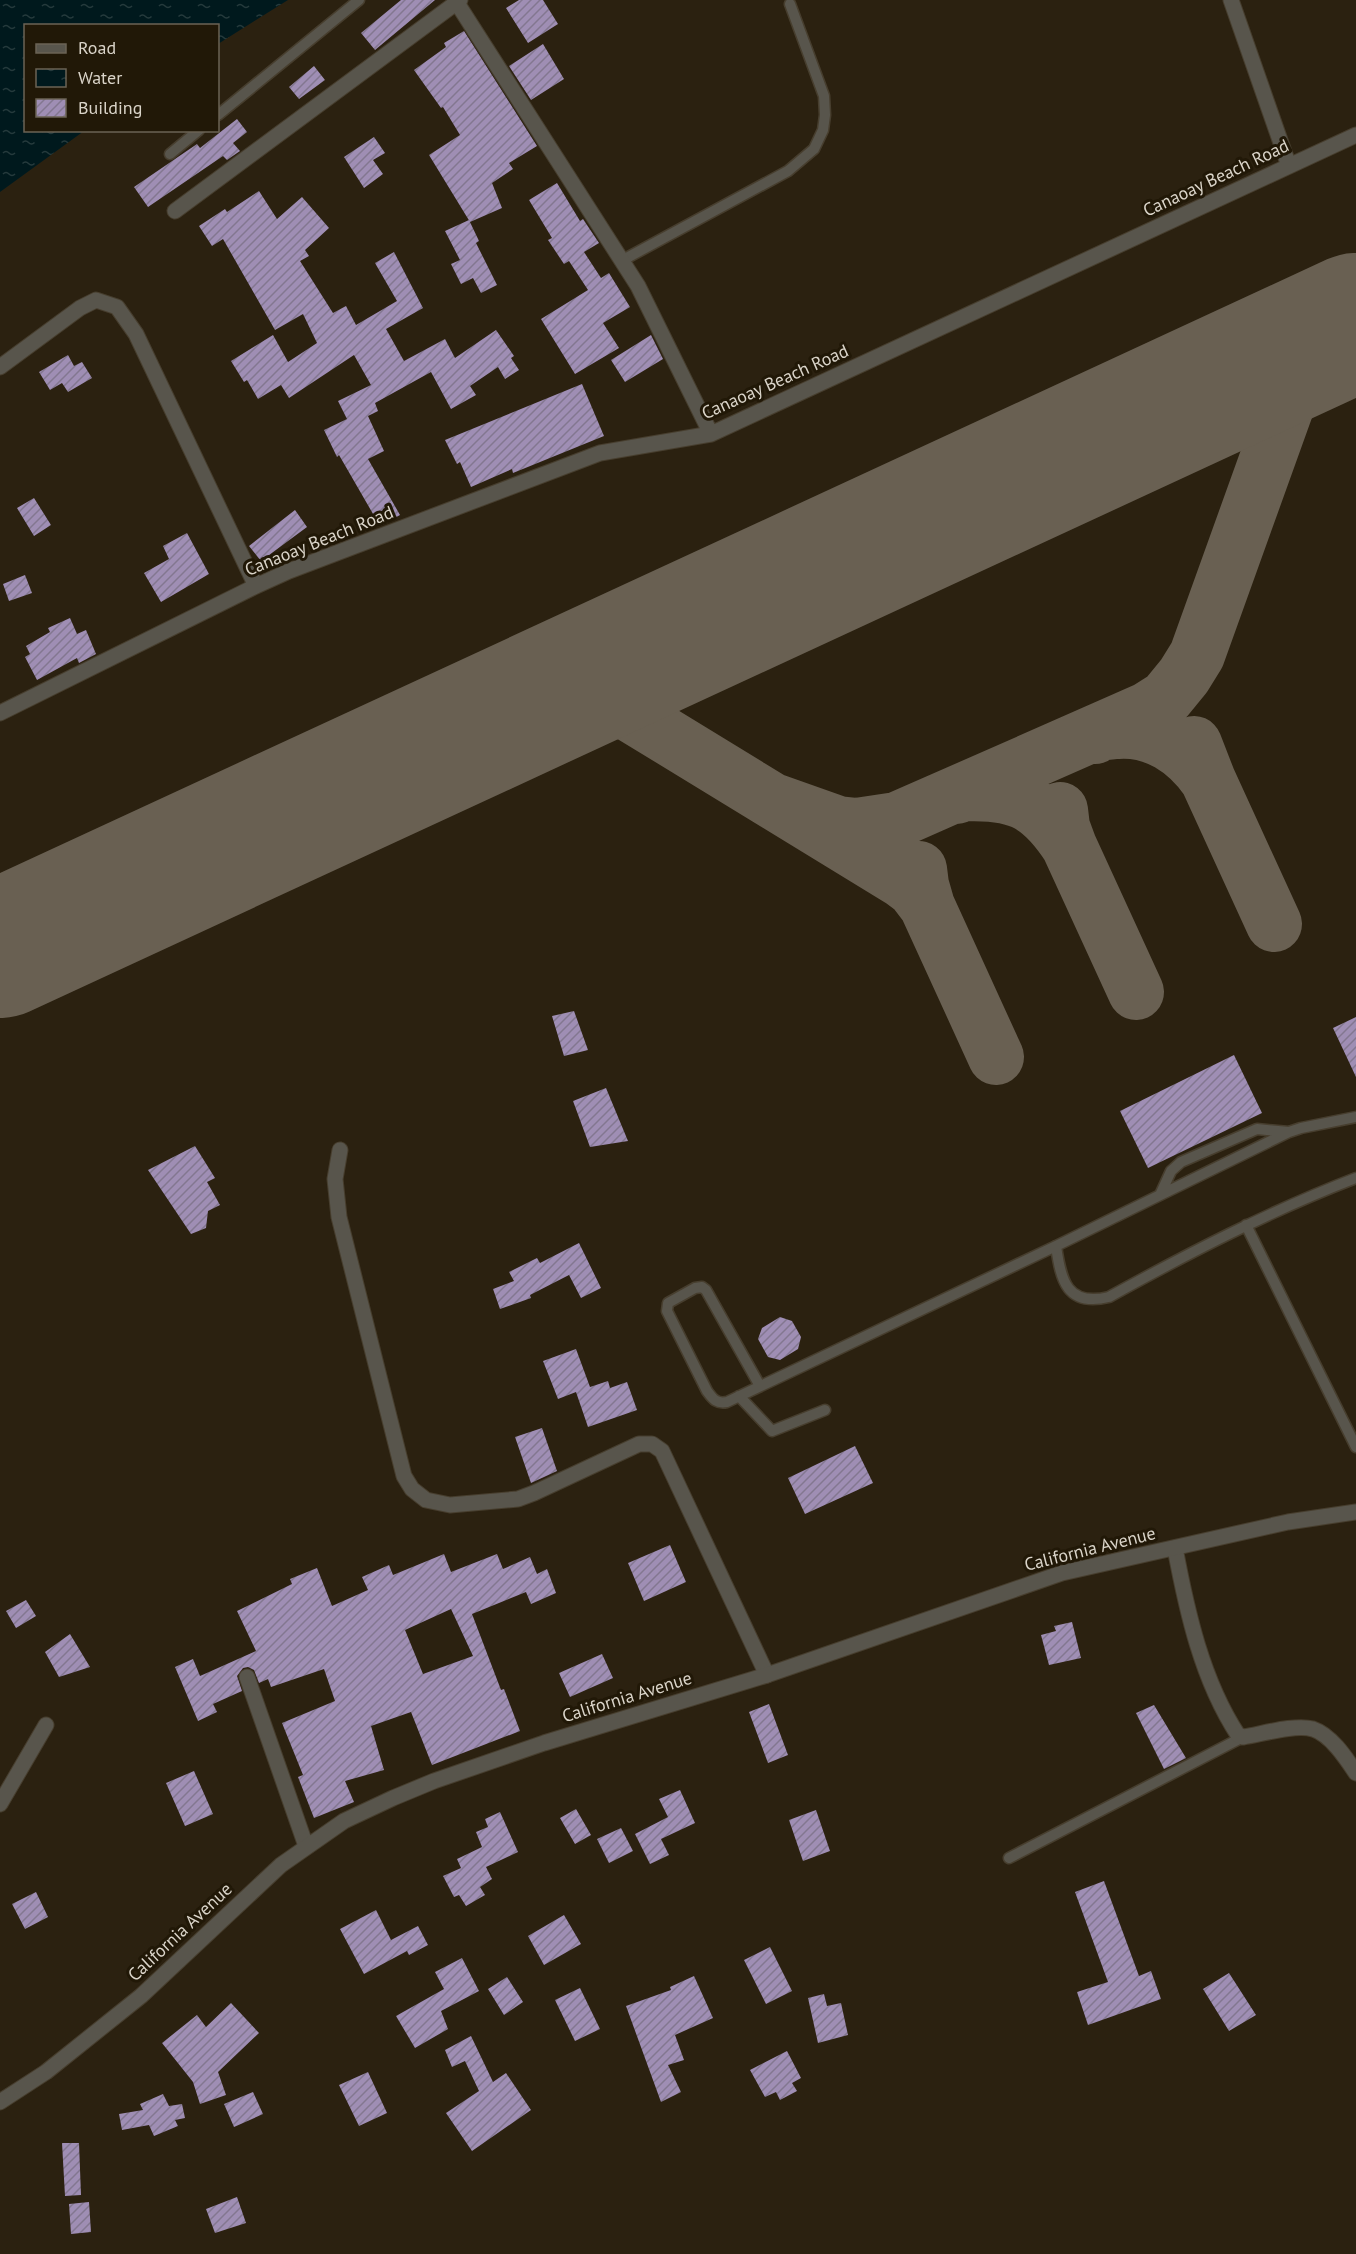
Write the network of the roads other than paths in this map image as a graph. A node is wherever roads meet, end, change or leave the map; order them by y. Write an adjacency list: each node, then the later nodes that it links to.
1 (359, 0): 5 (lane)
2 (1231, 0): 9 (street)
3 (458, 1): 10 (street); 11 (street)
4 (790, 4): 11 (lane)
5 (219, 114)
6 (197, 132): 8 (lane)
7 (1356, 135): 9 (street, Canaoay Beach Road)
8 (170, 154)
9 (1289, 166): 13 (street, Canaoay Beach Road)
10 (175, 212)
11 (621, 261): 13 (street)
12 (0, 367): 14 (street)
13 (711, 434): 14 (street, Canaoay Beach Road)
14 (256, 586): 15 (street, Canaoay Beach Road)
15 (0, 713)
16 (1356, 1117): 17 (lane)
17 (1289, 1132): 20 (lane); 20 (lane)
18 (340, 1150): 29 (street)
19 (1356, 1178): 21 (lane)
20 (1159, 1195): 22 (lane)
21 (1246, 1225): 22 (lane); 26 (lane)
22 (1056, 1246): 23 (lane)
23 (760, 1386): 24 (lane); 24 (lane)
24 (739, 1396): 25 (lane)
25 (825, 1410)
26 (1356, 1447)
27 (1356, 1512): 28 (street, California Avenue)
28 (1175, 1548): 29 (street, California Avenue); 32 (street)
29 (767, 1675): 35 (street, California Avenue)
30 (247, 1677): 35 (street)
31 (46, 1725): 34 (street)
32 (1242, 1737): 33 (street); 36 (lane)
33 (1356, 1773)
34 (0, 1804)
35 (306, 1846): 37 (street, California Avenue)
36 (1009, 1858)
37 (0, 2102)

